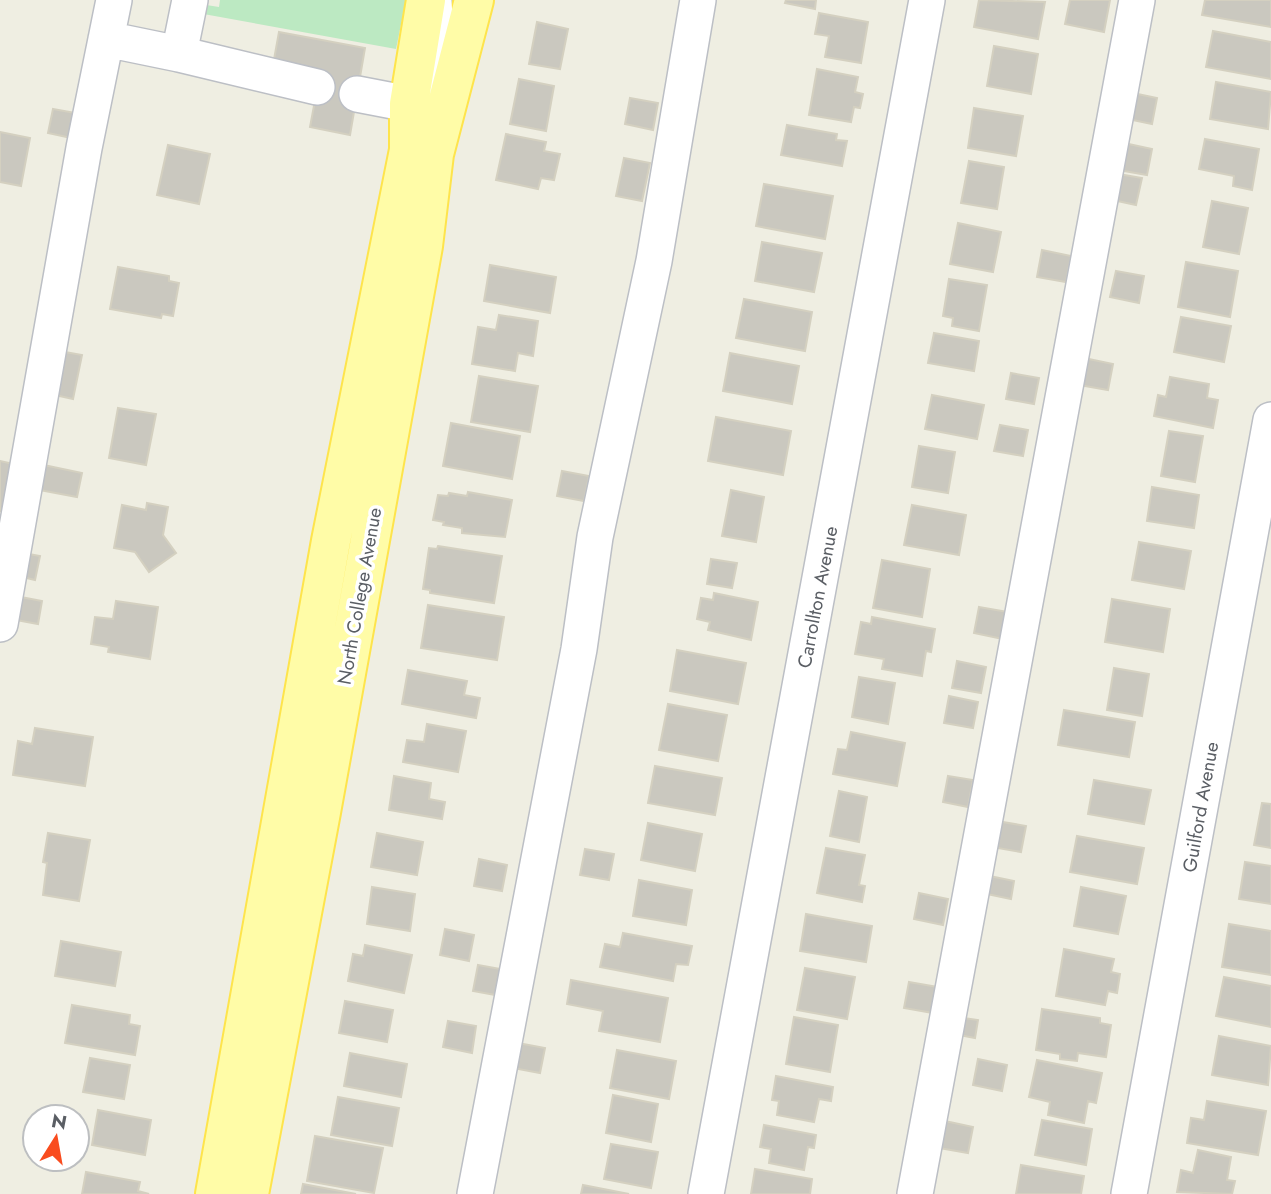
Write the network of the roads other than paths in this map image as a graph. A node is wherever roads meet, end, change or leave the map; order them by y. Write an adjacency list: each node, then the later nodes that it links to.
1 (114, 0): 10 (street)
2 (190, 0): 11 (street)
3 (426, 0): 15 (main road, North College Avenue)
4 (434, 0): 12 (street)
5 (468, 0): 12 (street)
6 (474, 0): 20 (main road, North College Avenue)
7 (698, 0): 21 (street)
8 (928, 0): 22 (street, Carrollton Avenue)
9 (1137, 0): 23 (street)
10 (106, 40): 11 (street); 17 (street)
11 (179, 54): 13 (street)
12 (438, 61): 19 (street, North College Avenue)
13 (317, 87)
14 (357, 94): 15 (street)
15 (409, 104): 18 (main road, North College Avenue)
16 (1271, 419): 24 (street, Guilford Avenue)
17 (0, 624)
18 (215, 1194)
19 (232, 1194)
20 (249, 1194)
21 (475, 1194)
22 (706, 1194)
23 (915, 1194)
24 (1129, 1194)

